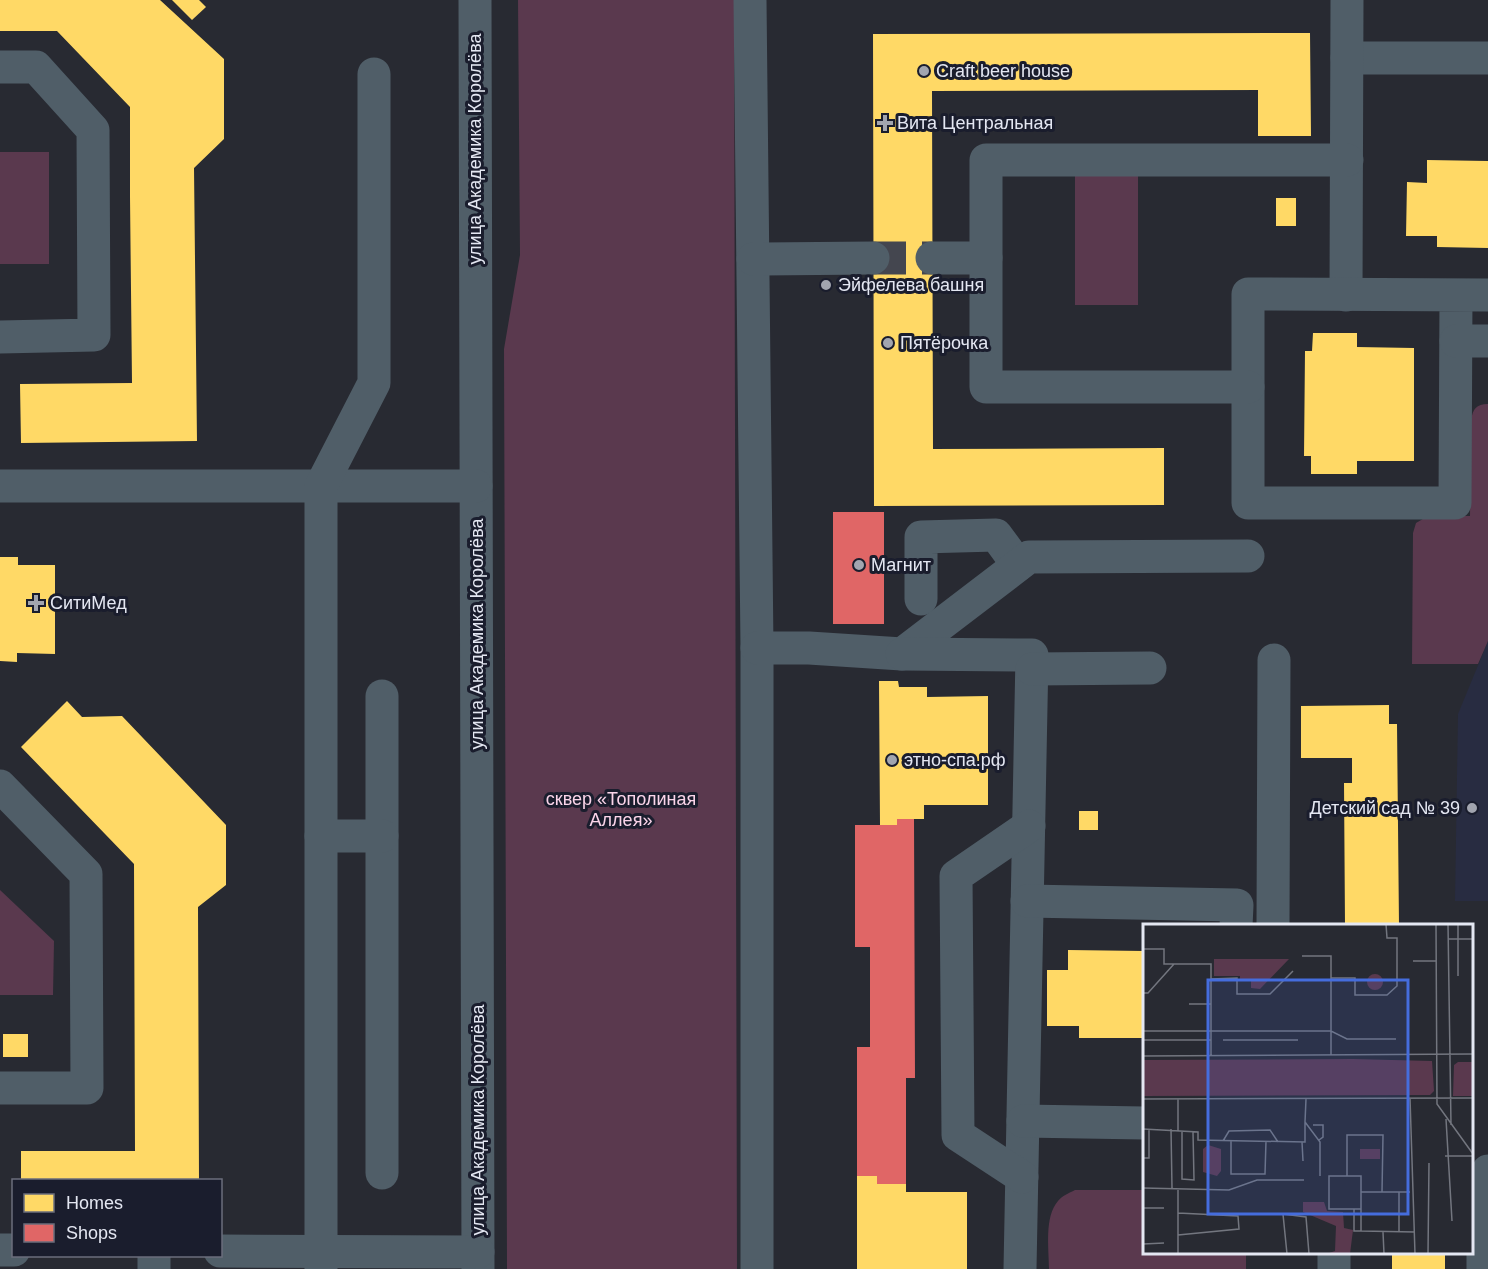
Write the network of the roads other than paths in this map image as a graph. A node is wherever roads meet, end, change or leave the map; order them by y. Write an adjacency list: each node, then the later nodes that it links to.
1 (475, 0): 22 (street, улица Академика Королёва)
2 (750, 0): 12 (street)
3 (1347, 0): 4 (street)
4 (1347, 58): 5 (street); 8 (street)
5 (1488, 58)
6 (0, 67): 16 (street)
7 (374, 74): 21 (street)
8 (1347, 160): 11 (street); 13 (street)
9 (873, 258): 12 (street)
10 (932, 258): 11 (street)
11 (986, 258): 19 (street)
12 (753, 259): 26 (street)
13 (1346, 294): 14 (street); 19 (street)
14 (1456, 294): 15 (street); 17 (street)
15 (1488, 294)
16 (0, 337)
17 (1456, 341): 18 (street); 19 (street)
18 (1488, 341)
19 (1248, 387)
20 (0, 486): 21 (street)
21 (321, 486): 22 (street); 34 (street)
22 (477, 486): 48 (street, улица Академика Королёва)
23 (1248, 555): 24 (street)
24 (1018, 565): 25 (street); 27 (street)
25 (921, 599)
26 (757, 648): 27 (street); 49 (street)
27 (902, 654): 30 (street)
28 (1274, 660): 38 (street)
29 (1150, 668): 30 (street)
30 (1032, 669): 33 (street)
31 (382, 696): 35 (street)
32 (0, 786): 39 (street)
33 (1029, 826): 36 (street); 44 (street)
34 (321, 836): 35 (street); 46 (street)
35 (382, 836): 43 (street)
36 (1027, 901): 37 (street); 40 (street)
37 (1236, 924)
38 (1272, 924)
39 (0, 1088)
40 (1023, 1121): 41 (street); 44 (street)
41 (1143, 1123)
42 (1488, 1171): 51 (street)
43 (382, 1173)
44 (1022, 1177): 50 (street)
45 (222, 1251): 46 (street)
46 (321, 1260): 47 (street)
47 (382, 1260): 48 (street)
48 (478, 1261)
49 (757, 1269)
50 (1020, 1269)
51 (1483, 1269)

